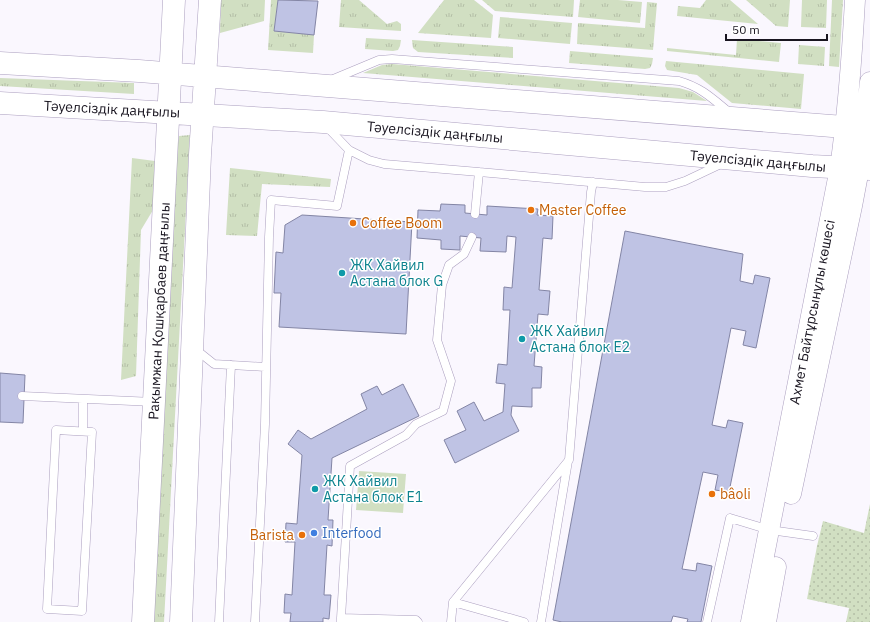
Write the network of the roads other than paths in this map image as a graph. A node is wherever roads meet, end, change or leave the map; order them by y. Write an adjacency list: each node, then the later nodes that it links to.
1 (174, 0): 5 (main road, Рақымжан Қошқарбаев даңғылы)
2 (210, 0): 6 (main road)
3 (855, 0): 14 (street, Ахмет Байтұрсынұлы көшесі)
4 (0, 63): 5 (main road)
5 (171, 73): 6 (main road); 10 (main road, Рақымжан Қошқарбаев даңғылы)
6 (205, 76): 8 (main road); 11 (main road)
7 (870, 82): 14 (street, Ахмет Байтұрсынұлы көшесі)
8 (317, 86): 12 (main road); 12 (lane)
9 (3, 108): 10 (main road, Тәуелсіздік даңғылы)
10 (169, 113): 11 (main road, Тәуелсіздік даңғылы); 27 (main road, Рақымжан Қошқарбаев даңғылы)
11 (202, 114): 13 (main road, Тәуелсіздік даңғылы); 22 (main road)
12 (736, 118): 14 (main road)
13 (323, 122): 15 (lane); 16 (main road, Тәуелсіздік даңғылы)
14 (860, 128): 17 (street, Ахмет Байтұрсынұлы көшесі)
15 (349, 150): 18 (lane); 24 (lane)
16 (733, 158): 17 (main road, Тәуелсіздік даңғылы); 19 (lane)
17 (856, 169): 30 (street, Ахмет Байтұрсынұлы көшесі)
18 (479, 172): 19 (lane); 20 (lane)
19 (593, 182): 29 (lane)
20 (475, 214)
21 (472, 237): 33 (lane)
22 (193, 346): 23 (lane); 35 (main road)
23 (231, 365): 24 (lane); 36 (lane)
24 (266, 368): 37 (lane)
25 (22, 396): 26 (lane)
26 (83, 399): 27 (lane); 28 (lane)
27 (154, 402): 34 (main road, Рақымжан Қошқарбаев даңғылы)
28 (83, 431): 28 (lane)
29 (568, 460): 32 (lane); 41 (lane)
30 (776, 531): 31 (lane); 42 (lane); 43 (street, Ахмет Байтұрсынұлы көшесі); 44 (street, Ахмет Байтұрсынұлы көшесі)
31 (813, 536)
32 (453, 602): 39 (lane); 40 (lane)
33 (341, 620): 38 (lane)
34 (144, 622)
35 (181, 622)
36 (219, 622)
37 (255, 622)
38 (418, 622)
39 (451, 622)
40 (524, 622)
41 (541, 622)
42 (707, 622)
43 (751, 622)
44 (766, 622)

